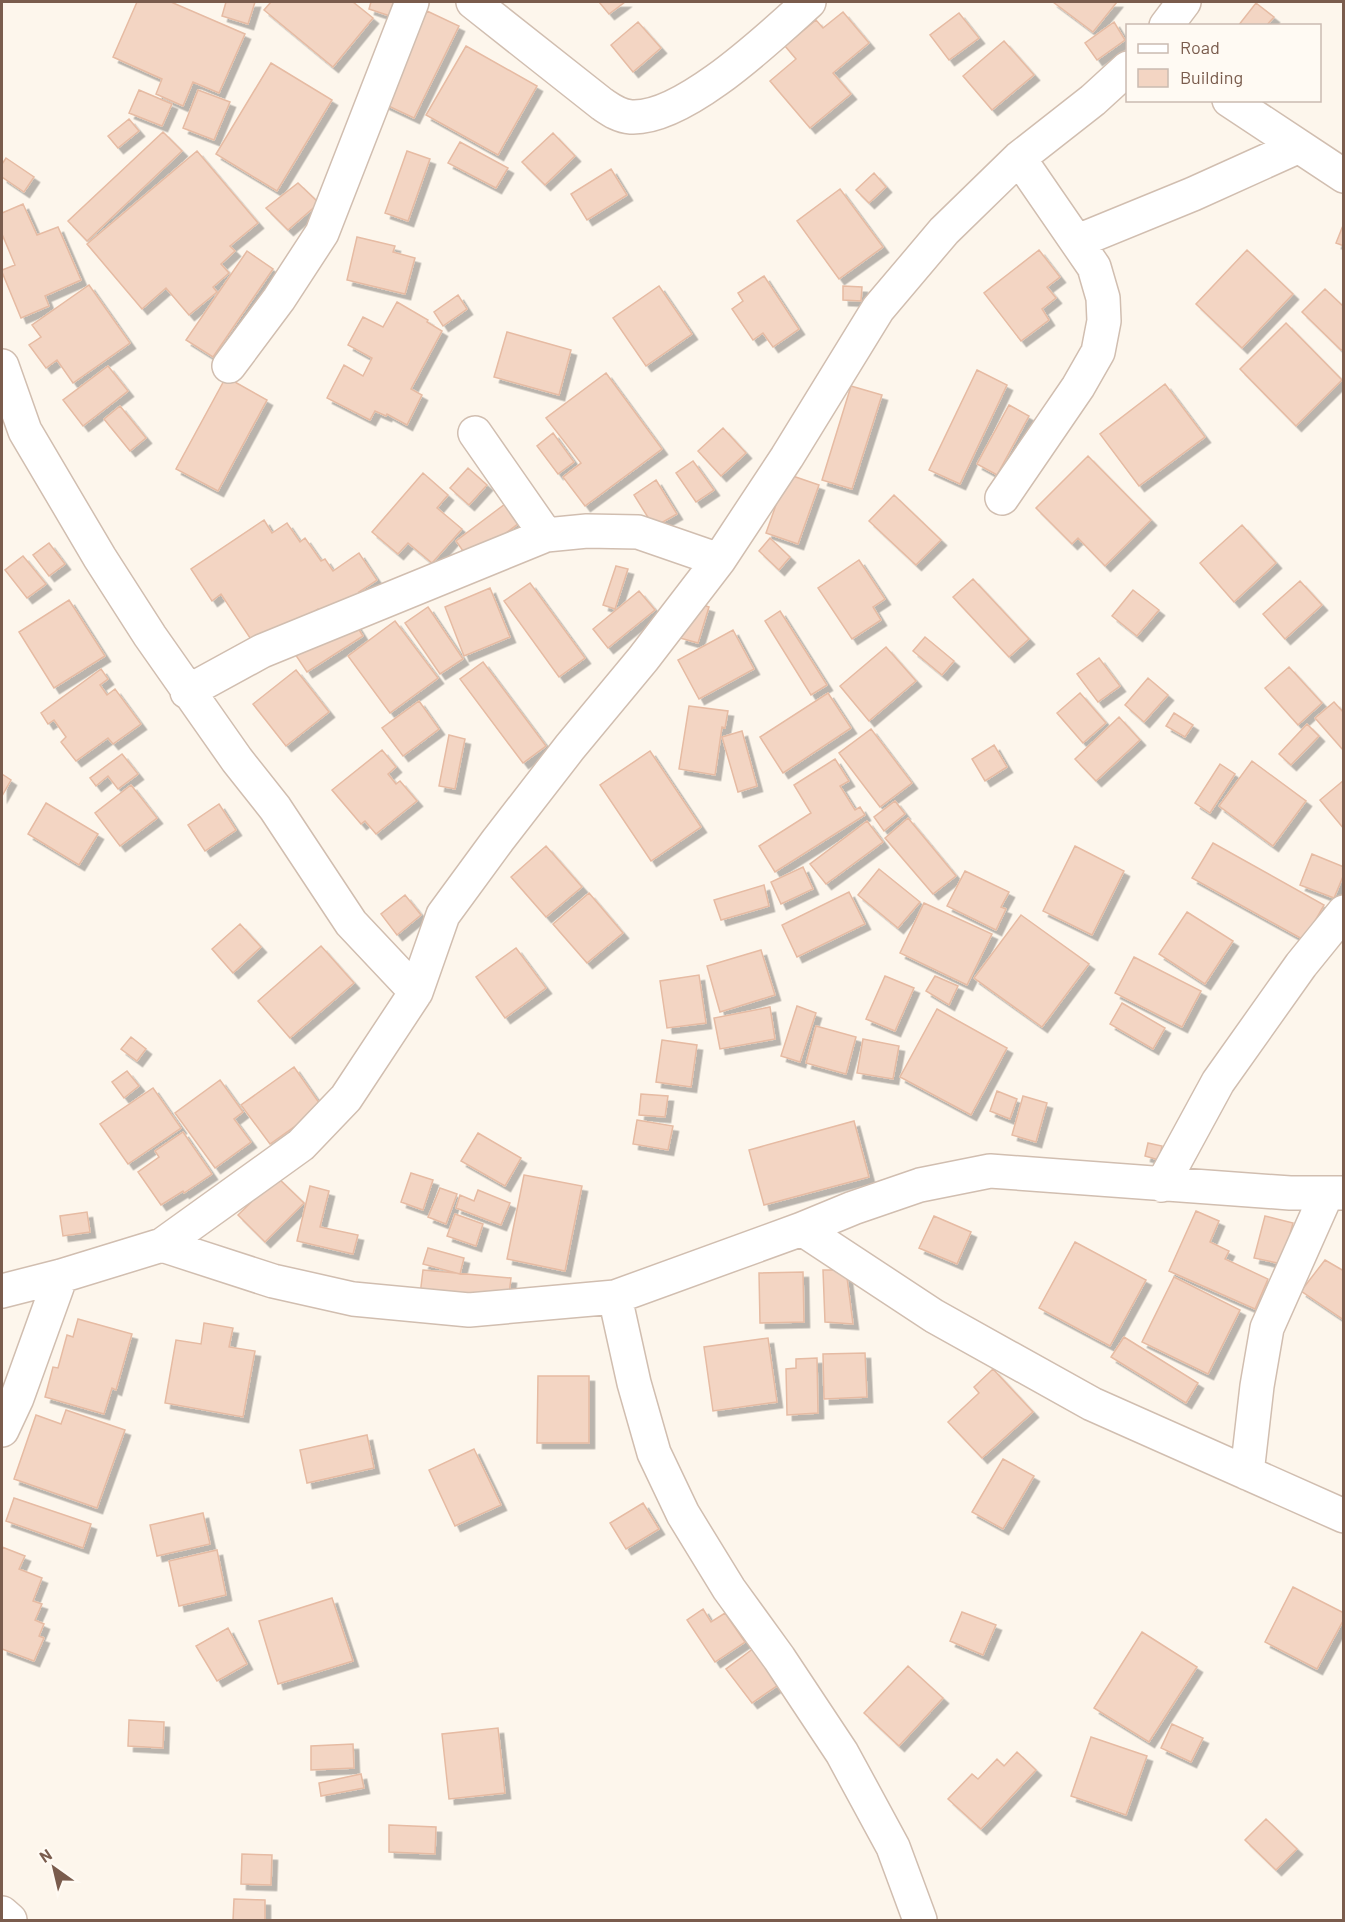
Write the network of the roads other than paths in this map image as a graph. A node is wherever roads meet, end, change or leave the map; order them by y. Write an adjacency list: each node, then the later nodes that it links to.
1 (412, 2): 13 (street)
2 (473, 2): 3 (street)
3 (809, 2)
4 (1184, 2): 5 (street)
5 (1168, 24)
6 (1126, 70): 9 (street)
7 (1232, 102): 8 (street)
8 (1297, 147): 10 (street); 11 (street)
9 (1019, 158): 11 (street); 18 (street)
10 (1344, 176)
11 (1078, 241): 16 (street)
12 (2, 366): 15 (street)
13 (229, 366)
14 (474, 433): 17 (street)
15 (13, 435): 19 (street)
16 (1002, 498)
17 (546, 535): 18 (street); 19 (street)
18 (719, 560): 21 (street)
19 (187, 692): 21 (street)
20 (1344, 912): 22 (street)
21 (416, 992): 25 (street)
22 (1162, 1185): 23 (street); 24 (street)
23 (1335, 1193): 30 (street)
24 (802, 1229): 28 (street); 30 (street)
25 (162, 1245): 26 (street); 28 (street)
26 (60, 1276): 27 (street); 29 (street)
27 (2, 1291)
28 (615, 1297): 34 (street)
29 (2, 1430)
30 (1247, 1473): 31 (street)
31 (1344, 1516)
32 (2, 1913): 33 (street)
33 (10, 1920)
34 (920, 1920)

